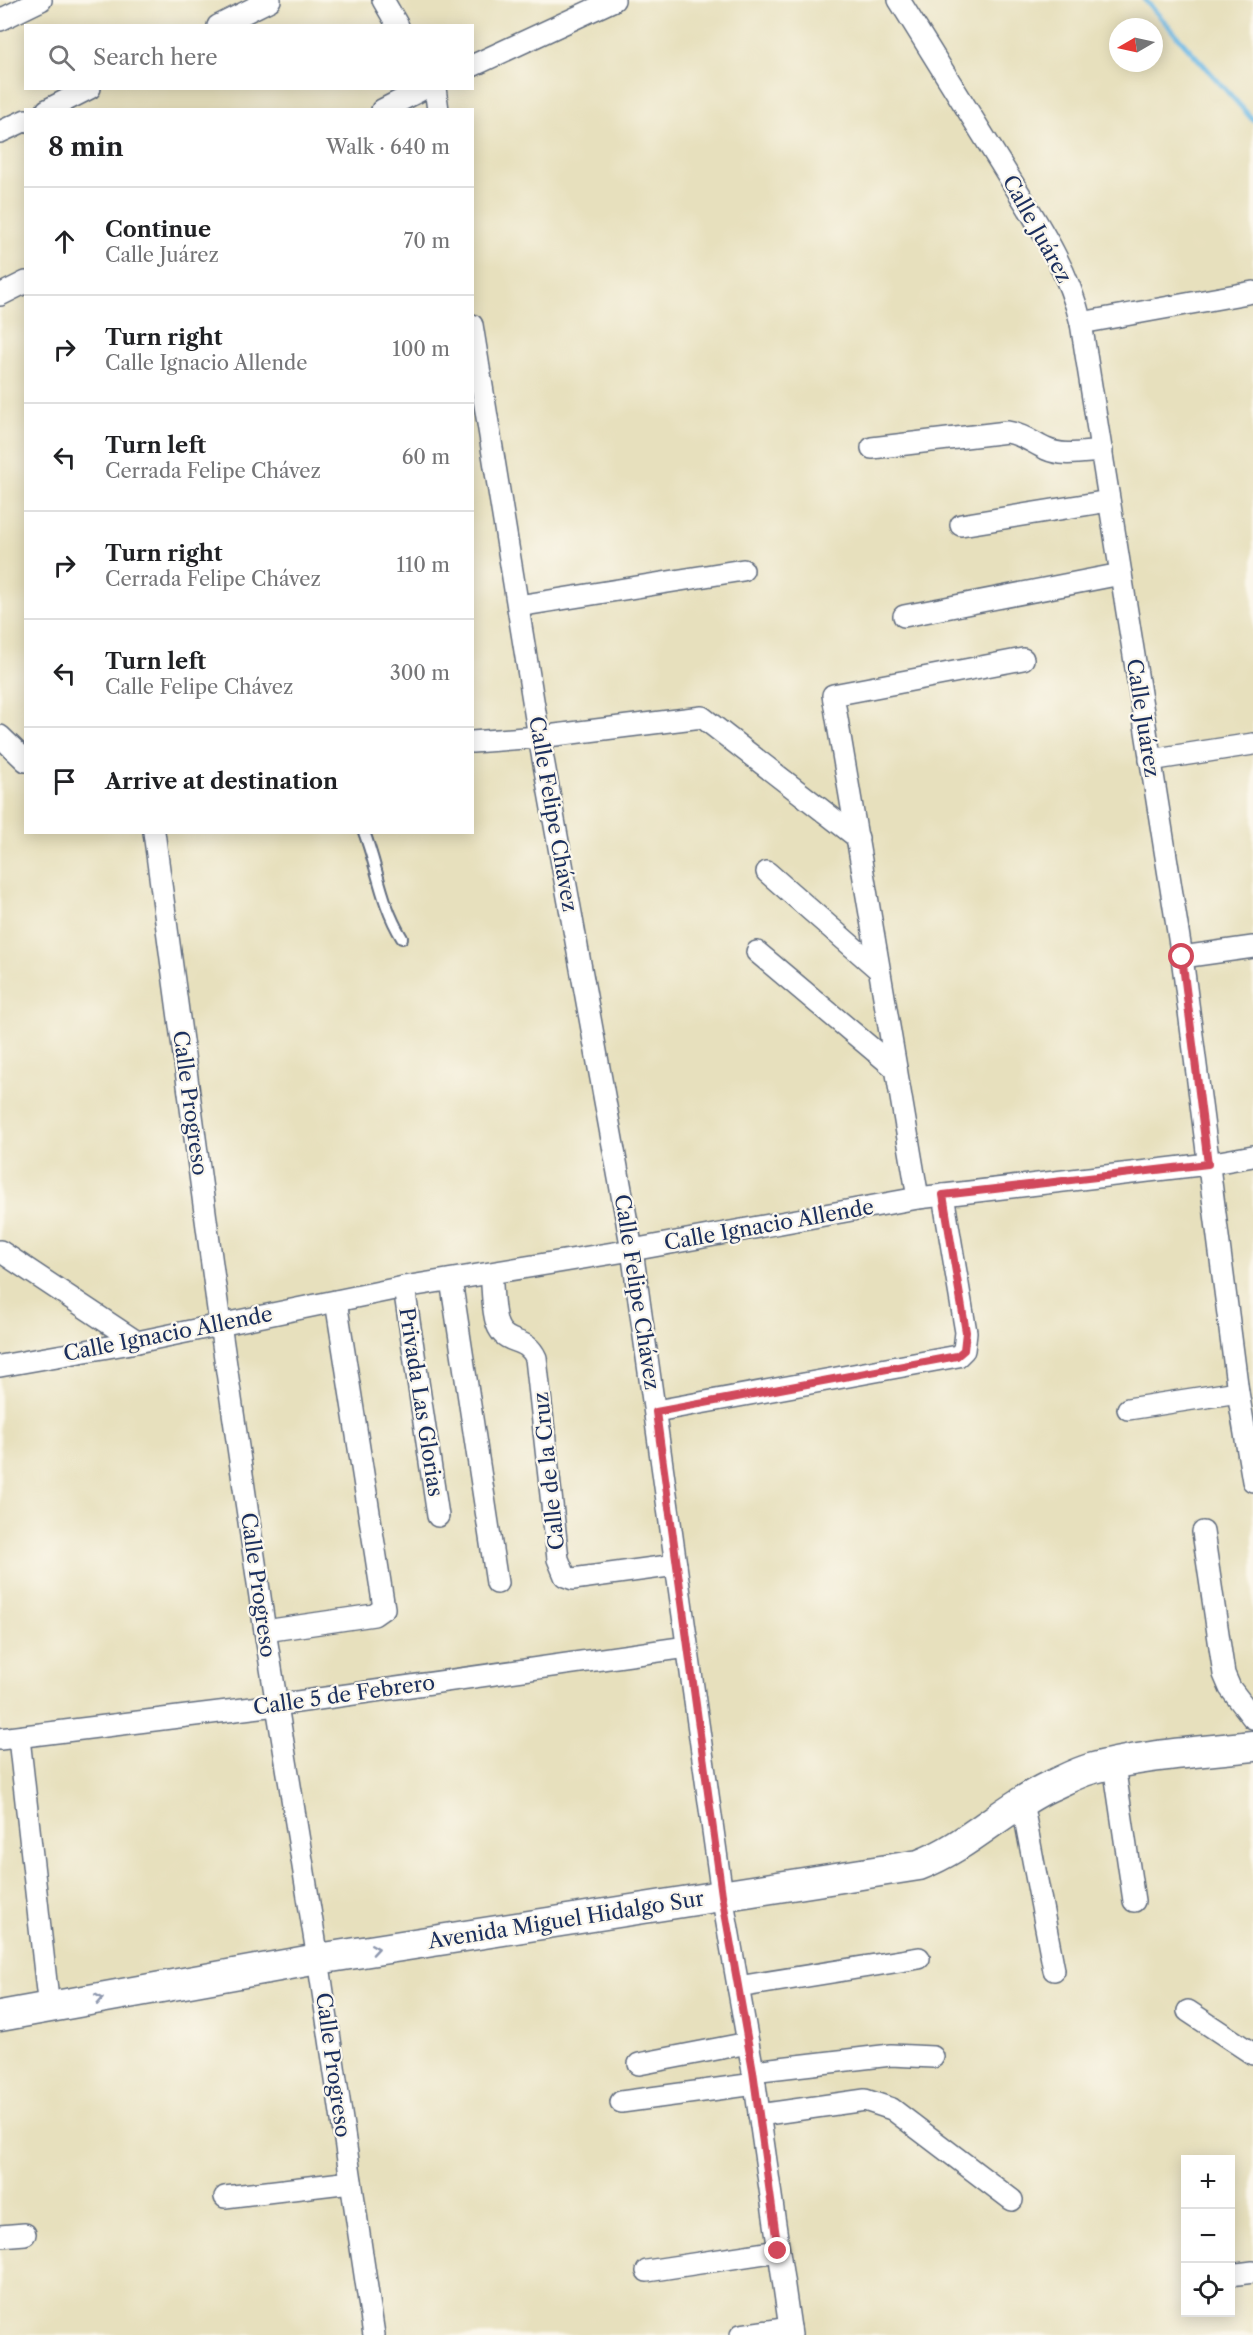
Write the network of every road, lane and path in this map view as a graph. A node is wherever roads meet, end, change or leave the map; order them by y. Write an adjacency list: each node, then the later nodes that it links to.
1 (41, 0): 7 (street)
2 (270, 0): 8 (street)
3 (383, 0): 9 (street)
4 (614, 0): 6 (street)
5 (899, 0): 22 (street, Calle Juárez)
6 (588, 5): 10 (street)
7 (9, 11)
8 (222, 24)
9 (397, 24)
10 (474, 65)
11 (86, 90): 14 (street)
12 (421, 90): 15 (street)
13 (435, 90): 16 (street)
14 (51, 108)
15 (386, 108)
16 (438, 108)
17 (24, 121): 18 (street)
18 (0, 132)
19 (24, 283): 21 (street)
20 (1253, 292): 22 (street)
21 (0, 295)
22 (1081, 323): 25 (street, Calle Juárez)
23 (474, 336): 30 (street, Calle Felipe Chávez)
24 (872, 448): 25 (street)
25 (1102, 451): 26 (street, Calle Juárez)
26 (1109, 501): 27 (street); 29 (street, Calle Juárez)
27 (961, 525)
28 (743, 570): 30 (street)
29 (1121, 574): 31 (street); 38 (street, Calle Juárez)
30 (518, 606): 34 (street, Calle Felipe Chávez)
31 (904, 616)
32 (1023, 659): 41 (street)
33 (0, 736): 37 (street)
34 (539, 737): 35 (street); 41 (street); 53 (street, Calle Felipe Chávez)
35 (474, 742)
36 (1253, 744): 38 (street)
37 (24, 759)
38 (1150, 760): 46 (street, Calle Juárez)
39 (154, 834): 59 (street, Calle Progreso)
40 (365, 834): 43 (lane)
41 (858, 838): 47 (street)
42 (767, 872): 47 (street)
43 (402, 938)
44 (1249, 950): 46 (street)
45 (757, 952): 48 (street)
46 (1182, 957): 50 (street, Calle Juárez)
47 (878, 969): 48 (street)
48 (896, 1070): 52 (street)
49 (1253, 1156): 50 (street, Calle Ignacio Allende)
50 (1208, 1164): 51 (street, Calle Ignacio Allende); 62 (street, Calle Juárez)
51 (943, 1195): 52 (street, Calle Ignacio Allende); 64 (street)
52 (918, 1198): 53 (street, Calle Ignacio Allende)
53 (632, 1250): 55 (street, Calle Ignacio Allende); 64 (street, Calle Felipe Chávez)
54 (0, 1251): 60 (street)
55 (491, 1274): 56 (street, Calle Ignacio Allende); 68 (street, Calle de la Cruz)
56 (451, 1280): 57 (street, Calle Ignacio Allende); 69 (street)
57 (404, 1287): 58 (street, Calle Ignacio Allende); 66 (street, Privada Las Glorias)
58 (336, 1300): 59 (street, Calle Ignacio Allende); 70 (street)
59 (220, 1324): 60 (street, Calle Ignacio Allende); 70 (street, Calle Progreso)
60 (137, 1342): 61 (street, Calle Ignacio Allende)
61 (0, 1366)
62 (1238, 1392): 63 (street); 65 (street, Calle Juárez)
63 (1128, 1409)
64 (656, 1412): 68 (street, Calle Felipe Chávez)
65 (1253, 1481)
66 (438, 1516)
67 (1203, 1532): 73 (street)
68 (676, 1565): 71 (street, Calle Felipe Chávez)
69 (497, 1583)
70 (265, 1630): 72 (street, Calle Progreso)
71 (687, 1647): 72 (street, Calle 5 de Febrero); 78 (street, Calle Felipe Chávez)
72 (276, 1705): 74 (street, Calle 5 de Febrero); 81 (street, Calle Progreso)
73 (1253, 1718)
74 (9, 1739): 84 (street)
75 (1253, 1746): 76 (main road, Avenida Miguel Hidalgo Sur)
76 (1114, 1765): 77 (main road, Avenida Miguel Hidalgo Sur); 79 (street)
77 (1022, 1802): 78 (main road, Avenida Miguel Hidalgo Sur); 82 (street)
78 (722, 1895): 81 (main road, Avenida Miguel Hidalgo Sur, one-way to 78); 83 (street, Calle Felipe Chávez)
79 (1134, 1901)
80 (919, 1958): 83 (street)
81 (318, 1959): 84 (main road, Avenida Miguel Hidalgo Sur, one-way to 81); 94 (street, Calle Progreso)
82 (1054, 1970)
83 (738, 1987): 87 (street, Calle Felipe Chávez)
84 (49, 2009): 86 (main road, Avenida Miguel Hidalgo Sur)
85 (1188, 2011): 88 (street)
86 (0, 2016)
87 (748, 2043): 90 (street); 91 (street, Calle Felipe Chávez)
88 (1253, 2054)
89 (933, 2057): 91 (street)
90 (639, 2064)
91 (754, 2078): 92 (street); 93 (street, Calle Felipe Chávez)
92 (621, 2102)
93 (759, 2115): 96 (street); 99 (street, Calle Felipe Chávez)
94 (351, 2182): 95 (street); 104 (street, Calle Progreso)
95 (225, 2197)
96 (1012, 2200)
97 (25, 2234): 98 (street)
98 (0, 2236)
99 (778, 2251): 100 (street); 103 (street, Calle Felipe Chávez)
100 (647, 2271)
101 (1253, 2272): 102 (street)
102 (1235, 2274)
103 (791, 2331): 105 (street)
104 (374, 2335)
105 (741, 2335)

